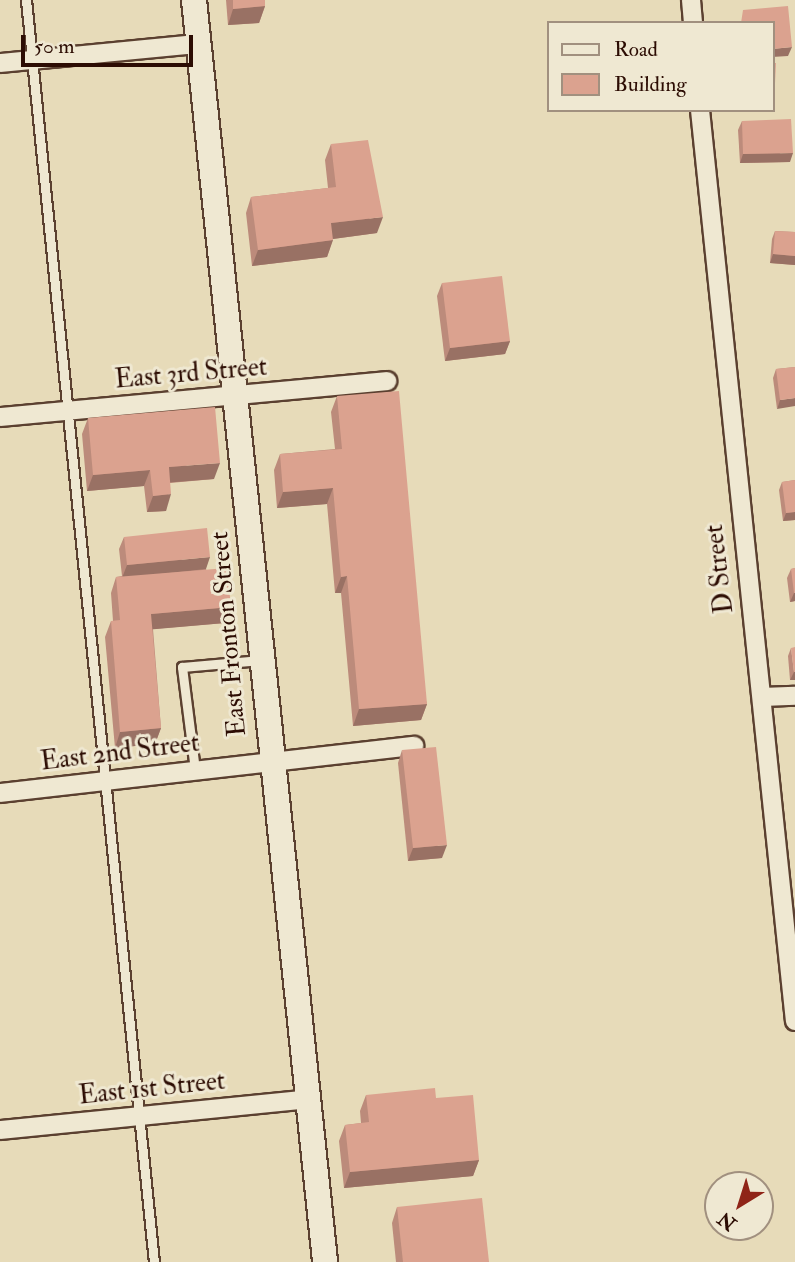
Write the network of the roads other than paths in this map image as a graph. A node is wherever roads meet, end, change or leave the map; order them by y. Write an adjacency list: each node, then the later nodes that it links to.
1 (26, 0): 6 (lane)
2 (194, 0): 5 (main road, East Fronton Street)
3 (691, 0): 4 (street)
4 (693, 21)
5 (198, 44): 6 (street); 10 (main road, East Fronton Street)
6 (33, 60): 7 (street); 11 (lane)
7 (0, 63)
8 (700, 112): 15 (street, D Street)
9 (387, 381): 10 (street, East 3rd Street)
10 (236, 397): 11 (street, East 3rd Street); 13 (main road, East Fronton Street)
11 (69, 411): 12 (street, East 3rd Street); 19 (lane)
12 (0, 417)
13 (261, 660): 17 (main road, East Fronton Street); 18 (lane)
14 (795, 696): 15 (street)
15 (762, 697): 21 (street, D Street)
16 (414, 746): 17 (street, East 2nd Street)
17 (271, 761): 18 (street, East 2nd Street); 22 (main road, East Fronton Street)
18 (195, 770): 19 (street, East 2nd Street)
19 (107, 781): 20 (street, East 2nd Street); 23 (lane)
20 (0, 793)
21 (795, 1021)
22 (310, 1099): 23 (street, East 1st Street); 26 (main road, East Fronton Street)
23 (141, 1116): 24 (street, East 1st Street); 25 (lane)
24 (0, 1130)
25 (154, 1262)
26 (325, 1262)

